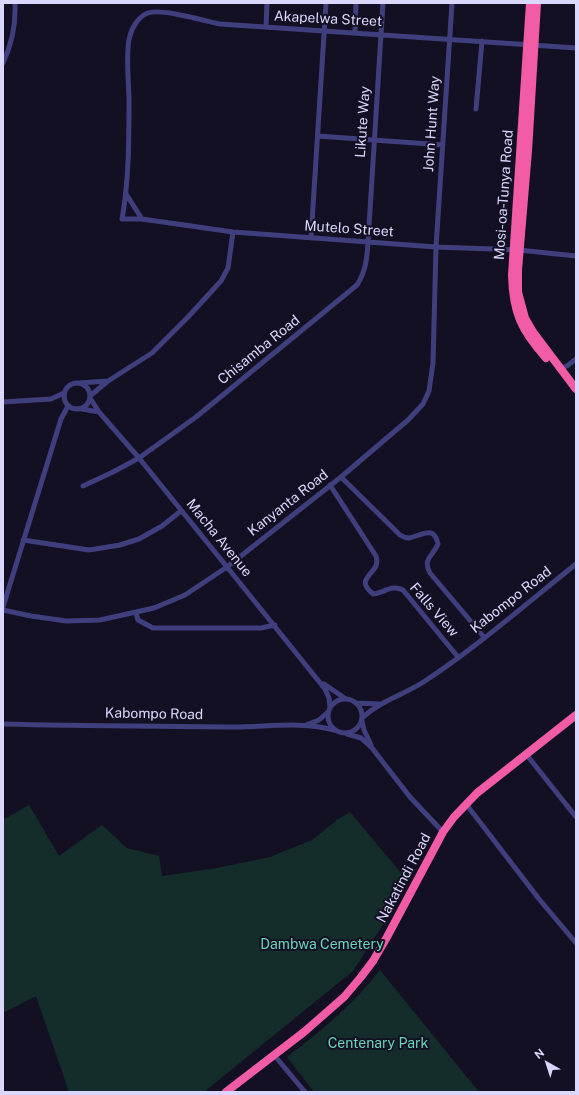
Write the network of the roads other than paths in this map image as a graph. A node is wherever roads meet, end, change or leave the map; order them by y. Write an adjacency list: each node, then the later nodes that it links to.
1 (15, 3): 17 (street)
2 (267, 3): 9 (street)
3 (326, 3): 10 (street)
4 (356, 3): 11 (street)
5 (383, 3): 12 (street, Likute Way)
6 (452, 3): 13 (street, John Hunt Way)
7 (530, 3): 15 (highway, Mosi-oa-Tunya Road)
8 (537, 3): 15 (highway, Mosi-oa-Tunya Road)
9 (266, 27): 10 (street, Akapelwa Street); 22 (street, Akapelwa Street)
10 (325, 30): 11 (street, Akapelwa Street); 19 (street)
11 (355, 32): 12 (street, Akapelwa Street)
12 (382, 34): 13 (street, Akapelwa Street); 20 (street, Likute Way)
13 (450, 39): 14 (street, Akapelwa Street); 21 (street, John Hunt Way)
14 (482, 41): 15 (street, Akapelwa Street); 18 (street)
15 (530, 45): 16 (street, Akapelwa Street); 29 (highway, Mosi-oa-Tunya Road)
16 (576, 48)
17 (3, 64)
18 (476, 109)
19 (318, 136): 20 (street); 26 (street)
20 (374, 140): 21 (street); 27 (street, Likute Way)
21 (443, 145): 28 (street, John Hunt Way)
22 (126, 194): 23 (street); 24 (street, Akapelwa Street)
23 (142, 218): 24 (street, Mutelo Street); 25 (street, Mutelo Street)
24 (122, 219)
25 (233, 232): 26 (street, Mutelo Street); 33 (street)
26 (310, 238): 27 (street, Mutelo Street)
27 (368, 242): 28 (street, Mutelo Street); 43 (street, Chisamba Road)
28 (436, 247): 29 (street, Mutelo Street); 44 (street, Kanyanta Road)
29 (516, 250): 30 (street, Mutelo Street); 32 (highway, Mosi-oa-Tunya Road)
30 (576, 256)
31 (576, 359): 32 (street)
32 (563, 370): 35 (highway)
33 (108, 381): 34 (street); 37 (street)
34 (77, 383): 36 (street); 37 (street)
35 (576, 390)
36 (64, 392): 38 (street); 40 (street)
37 (90, 397): 41 (street); 42 (street, Macha Avenue)
38 (51, 399): 39 (street); 40 (street)
39 (3, 402)
40 (67, 405): 41 (street); 48 (street)
41 (82, 409): 42 (street)
42 (99, 412): 43 (street, Macha Avenue)
43 (139, 458): 46 (street, Chisamba Road); 47 (street, Macha Avenue)
44 (341, 477): 45 (street, Kanyanta Road); 55 (street, Falls View)
45 (330, 485): 50 (street, Kanyanta Road); 56 (street, Falls View)
46 (83, 486)
47 (181, 511): 48 (street); 50 (street, Macha Avenue)
48 (23, 540): 51 (street)
49 (576, 564): 55 (street, Kabompo Road)
50 (228, 567): 53 (street, Kanyanta Road); 54 (street, Macha Avenue)
51 (3, 606)
52 (3, 610): 53 (street, Kanyanta Road)
53 (136, 613): 54 (street)
54 (275, 625): 57 (street, Macha Avenue)
55 (484, 638): 56 (street, Kabompo Road)
56 (458, 657): 60 (street, Kabompo Road)
57 (318, 680): 58 (street, Macha Avenue); 61 (street, Macha Avenue)
58 (346, 699): 59 (street); 61 (street)
59 (356, 703): 60 (street, Kabompo Road); 63 (street)
60 (380, 704): 63 (street, Kabompo Road)
61 (329, 710): 65 (street, Kabompo Road); 66 (street)
62 (576, 715): 69 (highway, Nakatindi Road)
63 (362, 720): 67 (street); 68 (street)
64 (3, 724): 65 (street, Kabompo Road)
65 (305, 725): 66 (street, Kabompo Road)
66 (334, 730): 67 (street)
67 (347, 734): 68 (street)
68 (372, 748): 72 (street)
69 (526, 754): 70 (highway, Nakatindi Road); 71 (street)
70 (466, 804): 72 (highway, Nakatindi Road); 73 (street)
71 (576, 817)
72 (443, 832): 74 (highway, Nakatindi Road)
73 (576, 943)
74 (274, 1055): 75 (highway, Nakatindi Road); 76 (street)
75 (226, 1092)
76 (305, 1092)

